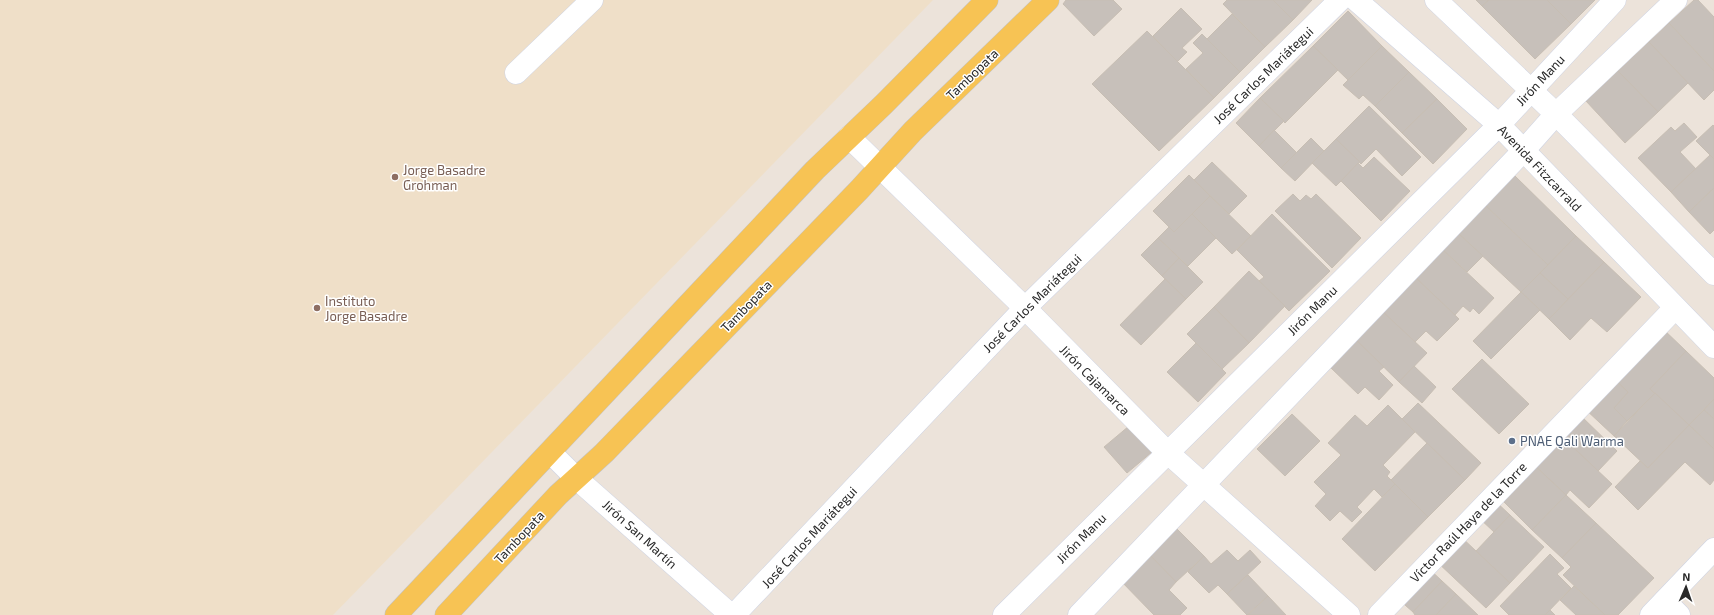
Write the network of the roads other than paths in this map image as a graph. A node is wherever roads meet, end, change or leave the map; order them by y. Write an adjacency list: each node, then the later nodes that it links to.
1 (592, 0): 9 (street)
2 (987, 0): 13 (main road)
3 (1048, 0): 15 (main road, Tambopata)
4 (1340, 0): 17 (street, José Carlos Mariátegui)
5 (1356, 0): 12 (street, Avenida Fitzcarrald)
6 (1436, 0): 10 (street)
7 (1615, 0): 10 (street, Jirón Manu)
8 (1676, 0): 11 (street)
9 (516, 73)
10 (1531, 90): 11 (street); 12 (street, Jirón Manu)
11 (1556, 114): 14 (street); 16 (street)
12 (1499, 125): 14 (street, Avenida Fitzcarrald); 21 (street, Jirón Manu)
13 (849, 136): 15 (street, Jirón Cajamarca); 20 (main road)
14 (1524, 150): 18 (street, Avenida Fitzcarrald); 23 (street)
15 (880, 167): 17 (street, Jirón Cajamarca); 22 (main road, Tambopata)
16 (1714, 274)
17 (1025, 308): 21 (street, Jirón Cajamarca); 29 (street, José Carlos Mariátegui)
18 (1675, 308): 19 (street, Avenida Fitzcarrald); 33 (street, Víctor Raúl Haya de la Torre)
19 (1714, 347)
20 (550, 452): 22 (street, Jirón San Martín); 26 (main road)
21 (1167, 452): 23 (street, Jirón Cajamarca); 30 (street, Jirón Manu)
22 (576, 478): 27 (main road, Tambopata); 28 (street, Jirón San Martín)
23 (1204, 485): 31 (street); 32 (street, Jirón Cajamarca)
24 (1714, 549): 25 (street)
25 (1665, 610)
26 (396, 615)
27 (446, 615)
28 (731, 615)
29 (734, 615)
30 (1004, 615)
31 (1079, 615)
32 (1349, 615)
33 (1379, 615)

